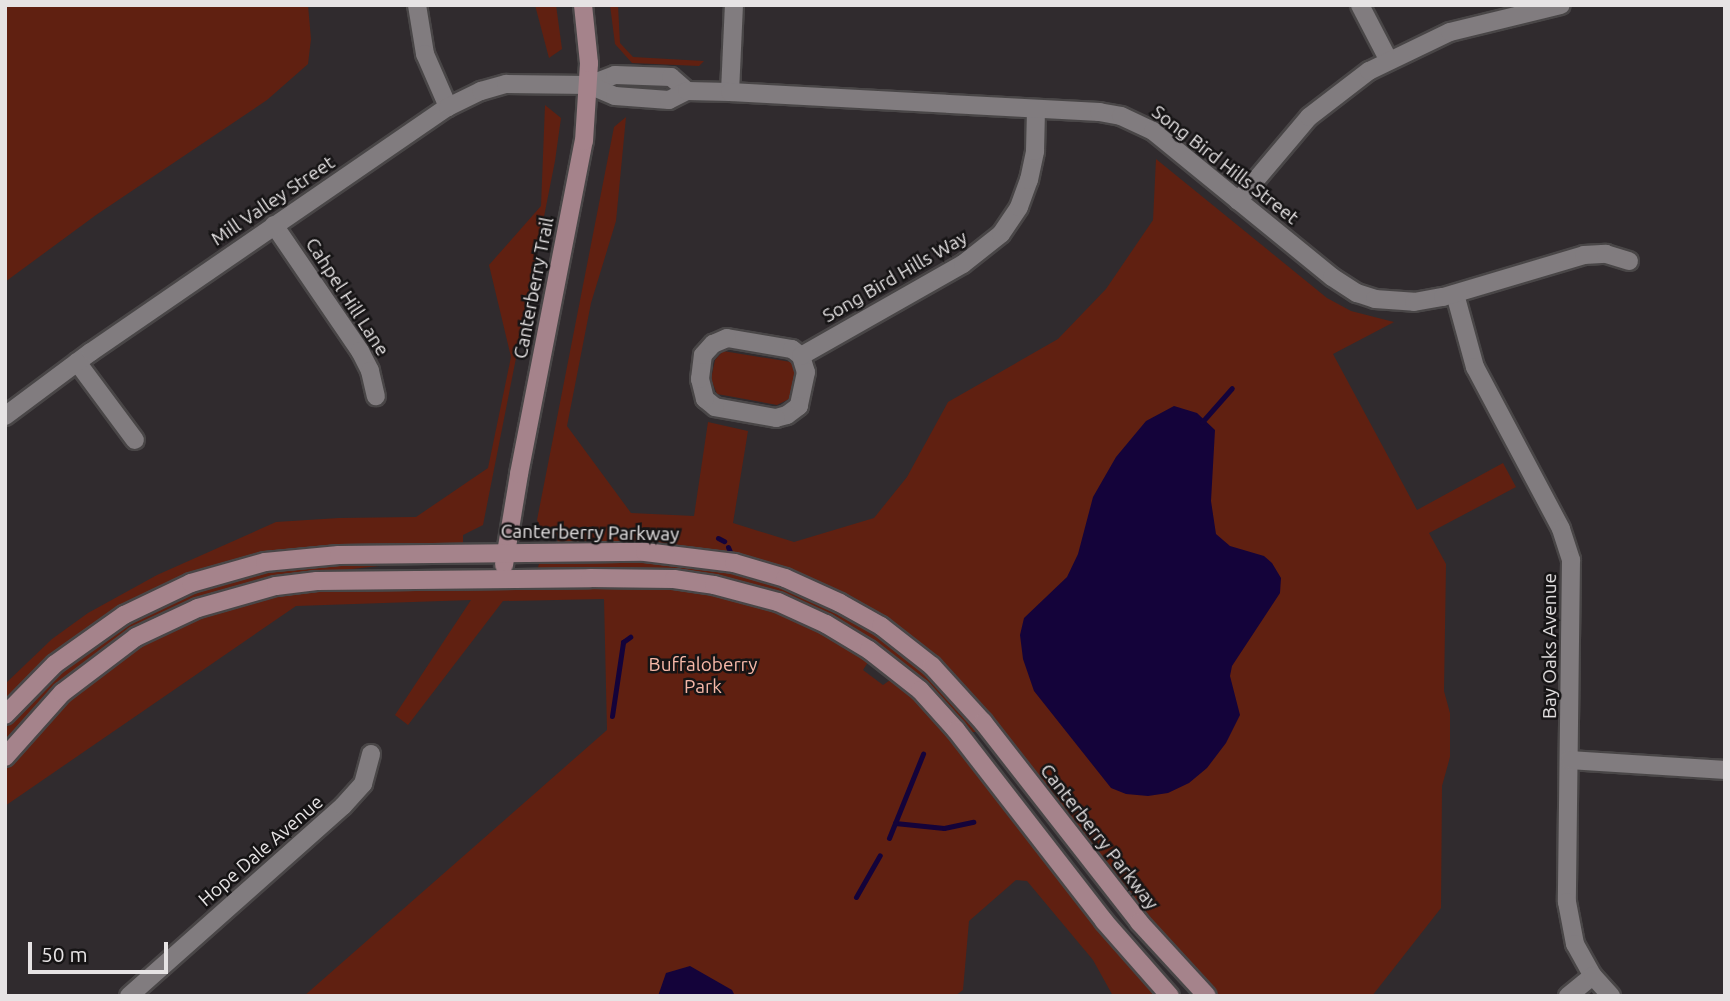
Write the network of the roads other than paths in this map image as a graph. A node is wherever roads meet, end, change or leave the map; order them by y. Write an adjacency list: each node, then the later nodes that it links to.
1 (417, 5): 9 (street)
2 (583, 5): 7 (street, Canterberry Trail)
3 (734, 5): 8 (street)
4 (1360, 5): 6 (street)
5 (1561, 5): 6 (street)
6 (1388, 59): 11 (street)
7 (589, 85): 8 (street, Song Bird Hills Street); 9 (street, Mill Valley Street); 20 (street, Canterberry Trail)
8 (730, 92): 10 (street, Song Bird Hills Street)
9 (448, 107): 12 (street, Mill Valley Street)
10 (1036, 109): 11 (street, Song Bird Hills Street); 15 (street, Song Bird Hills Way)
11 (1238, 201): 14 (street, Song Bird Hills Street)
12 (274, 225): 16 (street, Mill Valley Street); 17 (street, Cahpel Hill Lane)
13 (1629, 261): 14 (street, Song Bird Hills Street)
14 (1455, 294): 25 (street, Bay Oaks Avenue)
15 (801, 356): 15 (street)
16 (77, 362): 18 (street, Mill Valley Street); 19 (street)
17 (376, 396)
18 (5, 416)
19 (135, 440)
20 (505, 553): 21 (street, Canterberry Trail); 22 (street, Canterberry Parkway); 30 (street, Canterberry Parkway)
21 (503, 579): 24 (street); 29 (street)
22 (5, 715)
23 (371, 754): 28 (street, Hope Dale Avenue)
24 (5, 757)
25 (1570, 760): 26 (street); 27 (street, Bay Oaks Avenue)
26 (1725, 770)
27 (1593, 976): 31 (street); 32 (street, Bay Oaks Avenue)
28 (129, 996)
29 (1171, 996)
30 (1207, 996)
31 (1568, 996)
32 (1611, 996)

